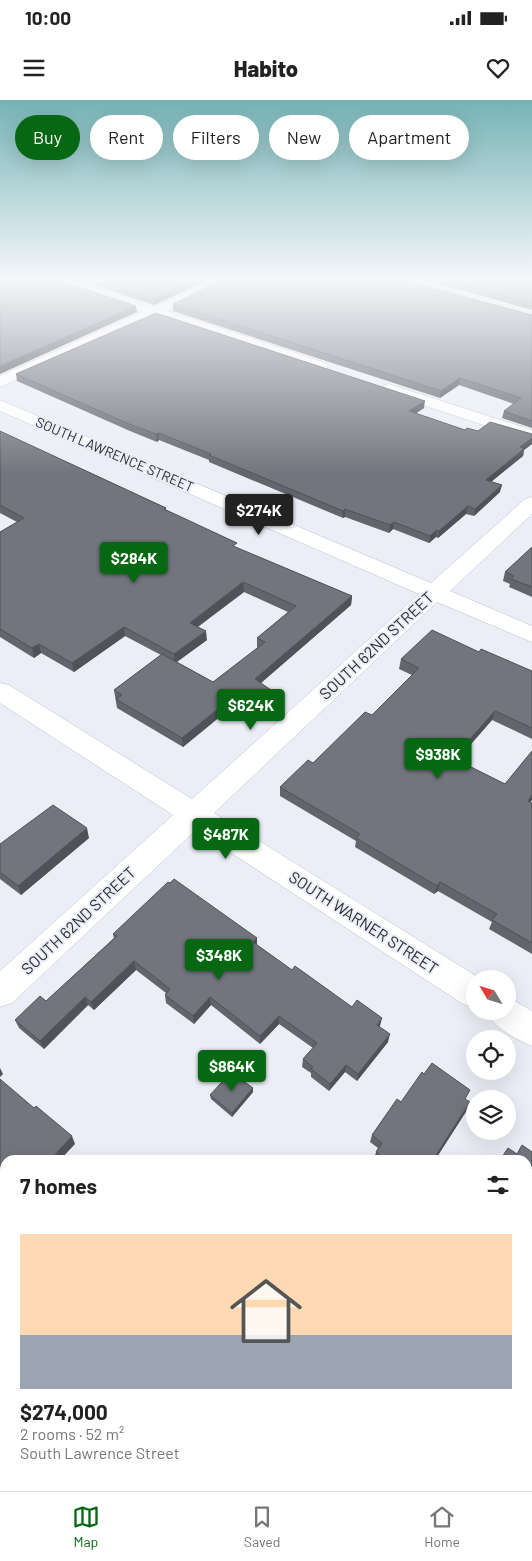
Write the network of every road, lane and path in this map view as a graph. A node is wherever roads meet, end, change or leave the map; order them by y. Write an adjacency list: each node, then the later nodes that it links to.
1 (85, 344): 4 (street)
2 (252, 344): 3 (street)
3 (334, 371)
4 (0, 382)
5 (372, 383): 7 (street)
6 (0, 405): 9 (street, SOUTH LAWRENCE STREET)
7 (532, 436)
8 (532, 503): 9 (street, SOUTH 62ND STREET)
9 (434, 592): 10 (street, SOUTH LAWRENCE STREET); 12 (street, SOUTH 62ND STREET)
10 (532, 635)
11 (0, 690): 12 (street, SOUTH WARNER STREET)
12 (193, 813): 13 (street, SOUTH WARNER STREET); 14 (street, SOUTH 62ND STREET)
13 (466, 987)
14 (0, 992)
15 (516, 1020): 16 (street)
16 (532, 1030)

